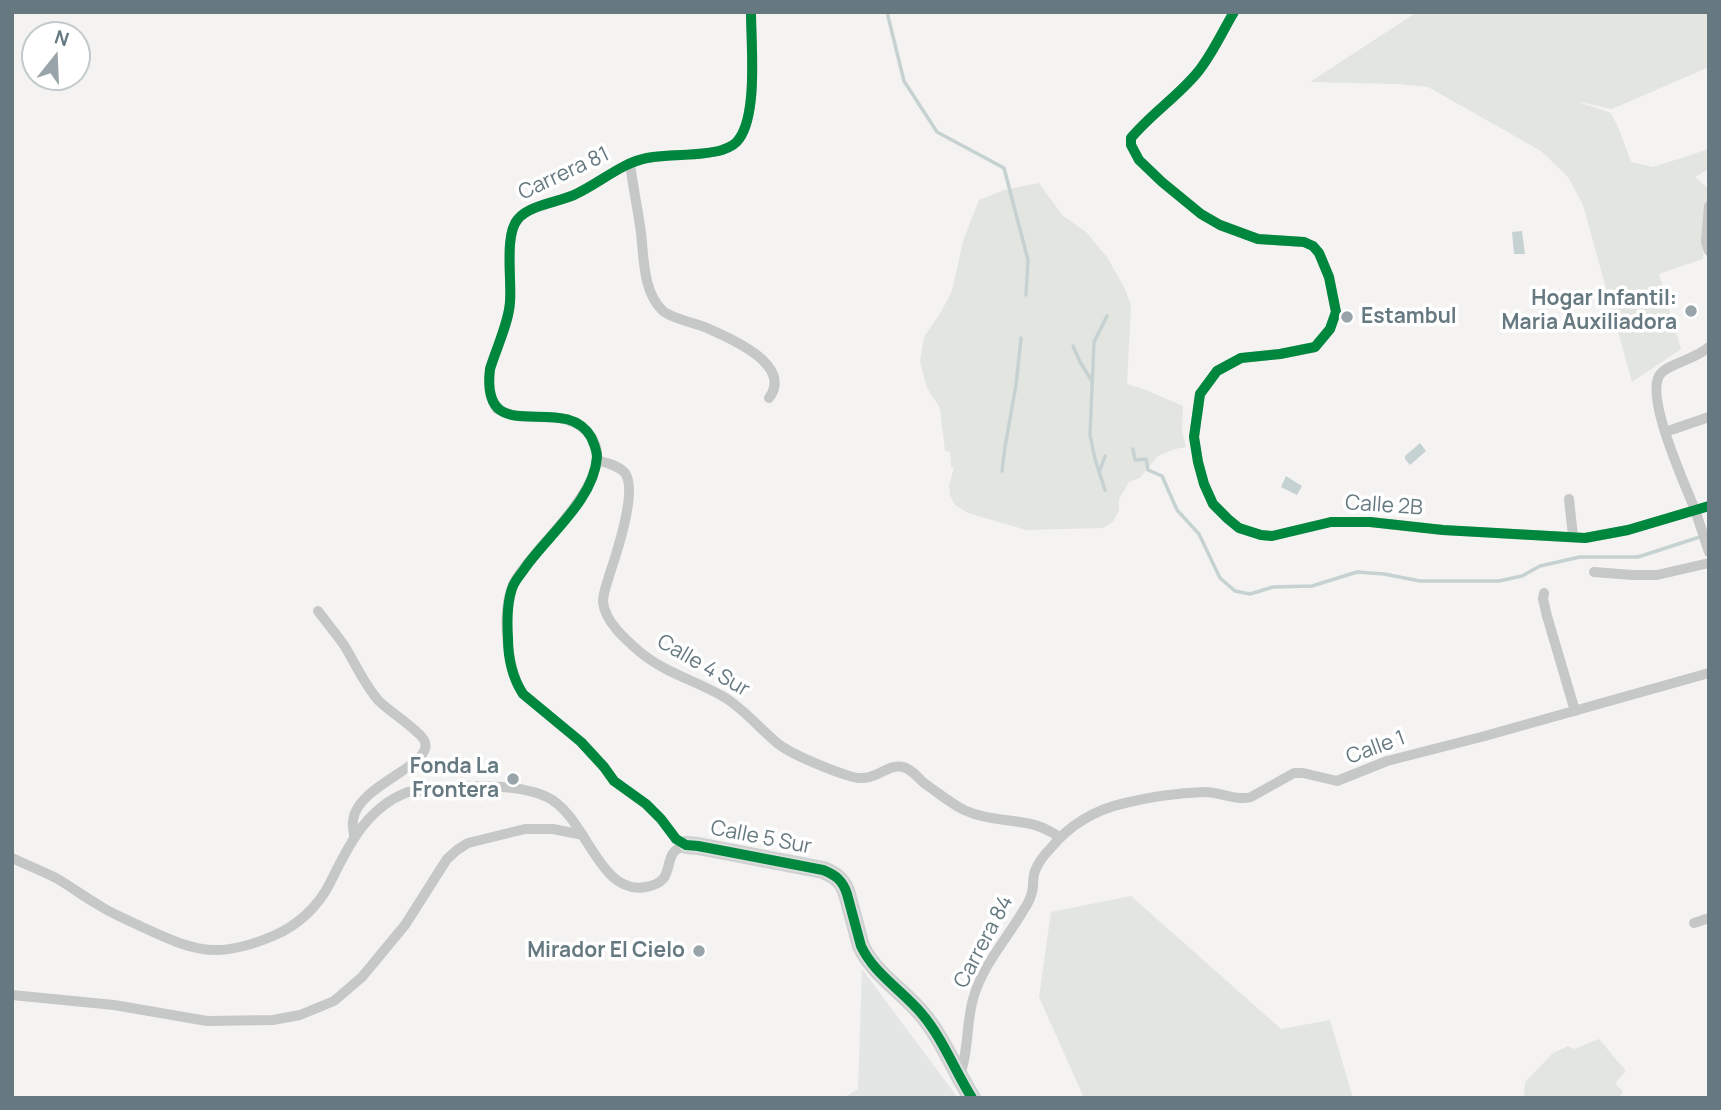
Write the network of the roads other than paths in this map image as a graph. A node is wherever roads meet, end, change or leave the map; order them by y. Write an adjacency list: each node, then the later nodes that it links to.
1 (751, 12): 3 (street, Carrera 81)
2 (1234, 12): 14 (street, Calle 2B)
3 (629, 164): 7 (street); 10 (street, Carrera 81)
4 (1709, 206): 5 (street)
5 (1709, 251)
6 (1709, 347): 9 (street)
7 (769, 398)
8 (1709, 417): 9 (street)
9 (1665, 432): 13 (street)
10 (597, 460): 24 (street, Calle 4 Sur); 25 (street, Calle 5 Sur)
11 (1569, 499): 14 (street)
12 (1709, 506): 13 (street, Calle 2B)
13 (1695, 511): 14 (street, Calle 2B); 15 (street)
14 (1573, 536)
15 (1707, 548)
16 (1709, 564): 17 (street)
17 (1594, 572)
18 (1544, 593): 21 (street)
19 (318, 611): 23 (street)
20 (1709, 673): 21 (street, Calle 1)
21 (1575, 711): 24 (street, Calle 1)
22 (583, 835): 23 (street); 25 (street); 30 (street)
23 (355, 836): 26 (street)
24 (1060, 837): 27 (street, Calle 1)
25 (686, 845): 31 (street, Calle 5 Sur)
26 (12, 858)
27 (1037, 867): 31 (street, Carrera 84)
28 (1709, 918): 29 (street)
29 (1694, 923)
30 (12, 995)
31 (959, 1077): 32 (street, Calle 5 Sur)
32 (972, 1098)

